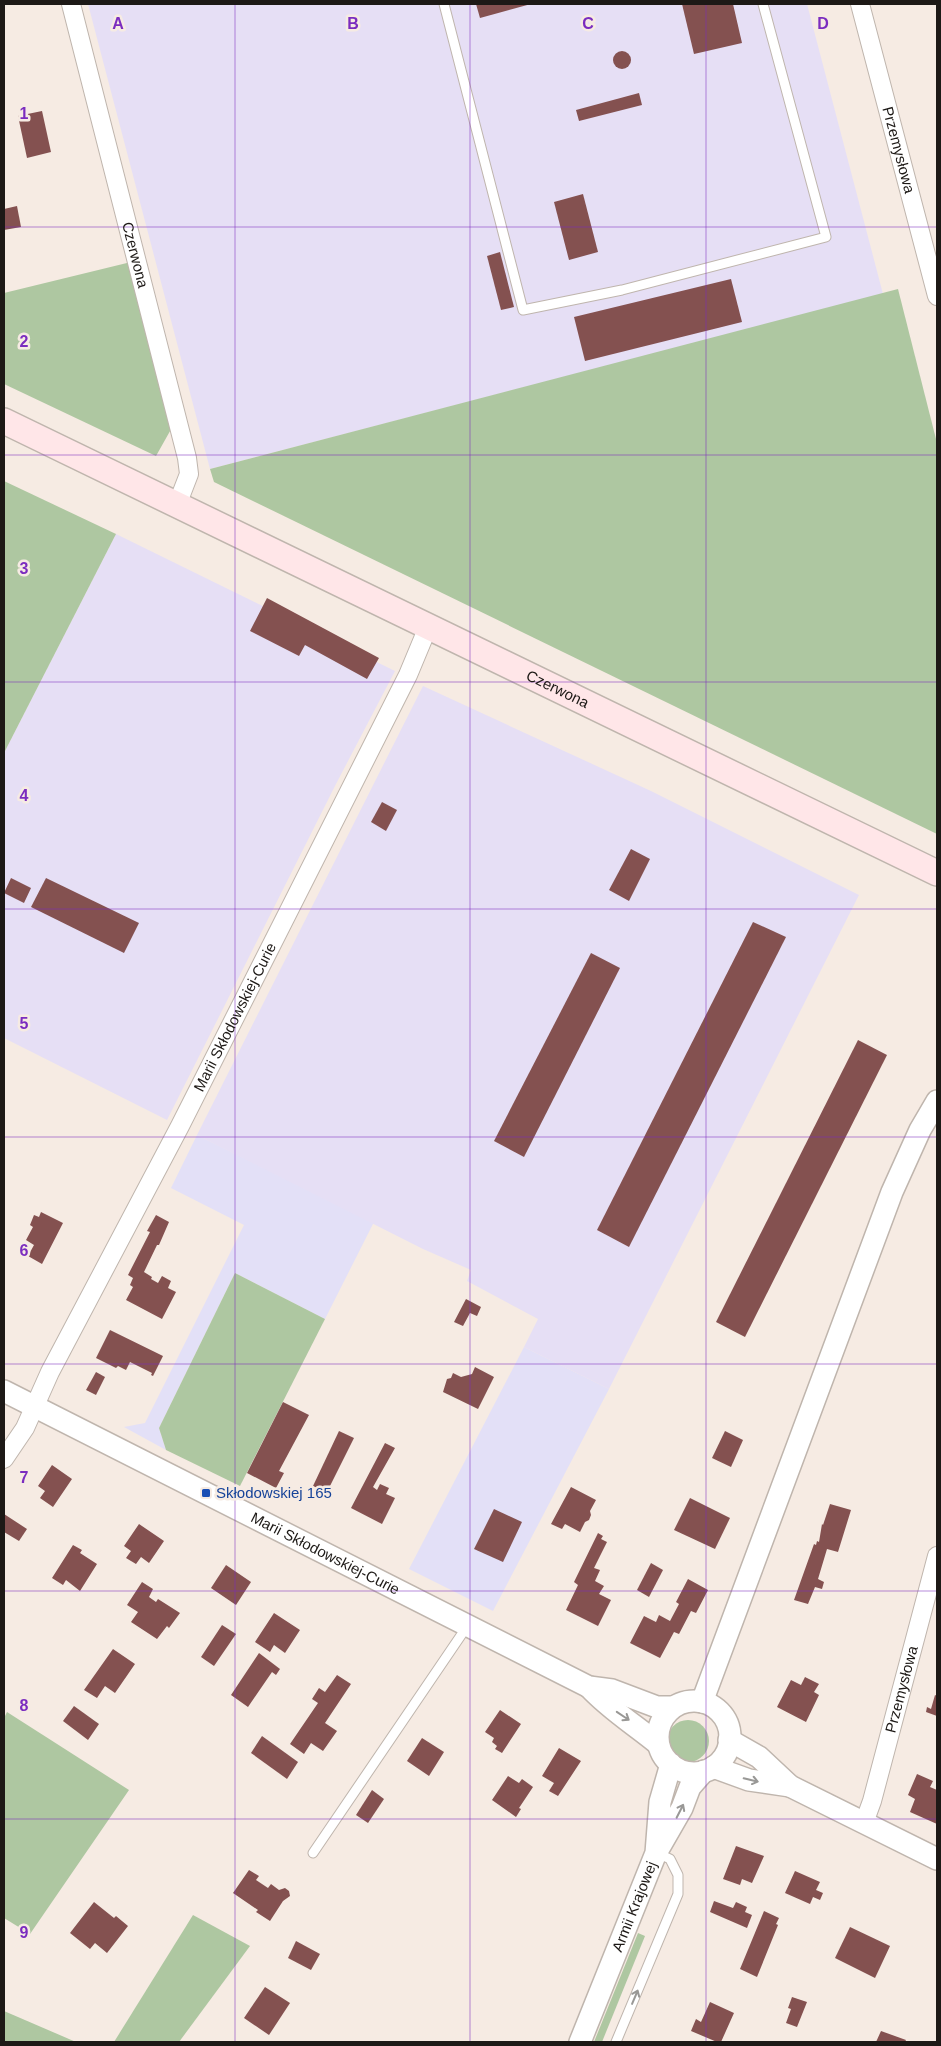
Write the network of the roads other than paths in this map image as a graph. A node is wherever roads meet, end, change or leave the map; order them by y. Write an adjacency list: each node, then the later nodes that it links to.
1 (71, 4): 7 (street, Czerwona)
2 (444, 4): 3 (lane)
3 (763, 4)
4 (860, 4): 5 (street, Przemysłowa)
5 (937, 296)
6 (4, 420): 7 (main road, Czerwona)
7 (177, 504): 8 (main road, Czerwona)
8 (428, 627): 9 (main road, Czerwona); 12 (street, Marii Skłodowskiej-Curie)
9 (937, 873)
10 (937, 1102): 17 (street)
11 (4, 1390): 12 (street, Marii Skłodowskiej-Curie)
12 (36, 1406): 13 (street, Marii Skłodowskiej-Curie); 15 (street, Marii Skłodowskiej-Curie)
13 (4, 1459)
14 (937, 1556): 24 (street, Przemysłowa)
15 (468, 1625): 16 (street, Marii Skłodowskiej-Curie); 25 (lane)
16 (589, 1687): 18 (street, Marii Skłodowskiej-Curie); 20 (street, Marii Skłodowskiej-Curie, one-way to 20)
17 (702, 1702): 18 (street); 19 (street)
18 (673, 1707): 20 (street)
19 (730, 1740): 22 (street); 23 (street)
20 (658, 1744): 21 (street)
21 (671, 1764): 22 (street); 26 (street, Armii Krajowej)
22 (709, 1769): 23 (street, one-way to 23); 26 (street, one-way to 22)
23 (790, 1786): 24 (street)
24 (864, 1823): 27 (street)
25 (313, 1853)
26 (656, 1853): 28 (street, Armii Krajowej); 29 (lane, one-way to 26)
27 (937, 1860)
28 (580, 2042)
29 (616, 2042)

